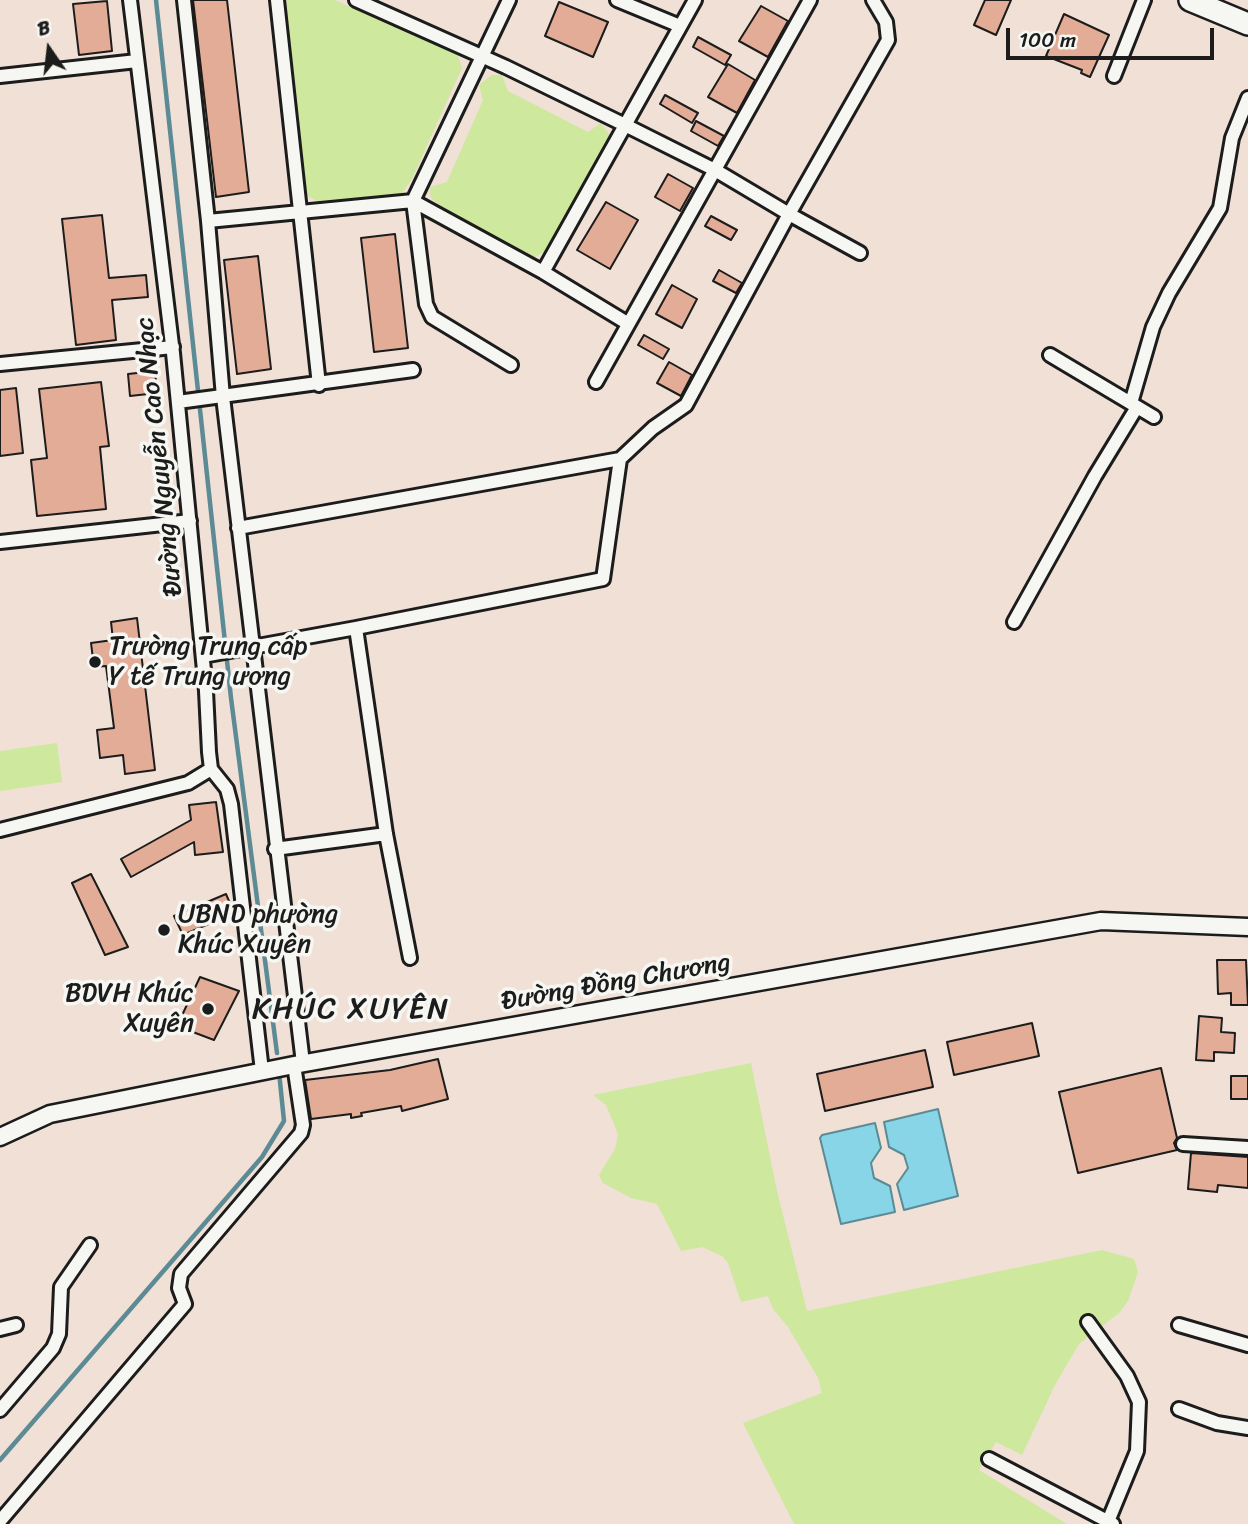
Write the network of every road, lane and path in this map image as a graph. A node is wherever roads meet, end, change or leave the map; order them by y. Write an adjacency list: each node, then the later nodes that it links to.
1 (130, 0): 15 (street, Đường Nguyễn Cao Nhạc)
2 (184, 0): 24 (street)
3 (277, 0): 22 (street)
4 (356, 0): 14 (street)
5 (509, 0): 14 (street)
6 (617, 0): 13 (street)
7 (695, 0): 13 (street)
8 (810, 0): 20 (street)
9 (873, 0): 23 (street)
10 (1144, 0): 17 (street)
11 (1190, 0): 12 (main road)
12 (1248, 23)
13 (680, 26): 19 (street)
14 (482, 57): 19 (street); 21 (street)
15 (137, 61): 16 (street); 28 (street, Đường Nguyễn Cao Nhạc)
16 (0, 76)
17 (1114, 76)
18 (1248, 98): 37 (street)
19 (627, 126): 20 (street); 26 (street)
20 (715, 170): 23 (street); 27 (street)
21 (413, 201): 22 (street); 26 (street); 31 (street)
22 (299, 212): 24 (street); 34 (street)
23 (789, 214): 25 (street); 39 (street)
24 (208, 221): 35 (street)
25 (860, 253)
26 (543, 272): 27 (street)
27 (626, 323): 33 (street)
28 (173, 347): 30 (street); 36 (street, Đường Nguyễn Cao Nhạc)
29 (1050, 355): 37 (street)
30 (0, 364)
31 (511, 365)
32 (413, 370): 34 (street)
33 (596, 382)
34 (319, 385): 35 (street)
35 (221, 397): 36 (street); 41 (street)
36 (183, 402): 40 (street, Đường Nguyễn Cao Nhạc)
37 (1134, 405): 38 (street); 43 (street)
38 (1154, 417)
39 (620, 459): 41 (street); 44 (street)
40 (190, 521): 42 (street); 46 (street, Đường Nguyễn Cao Nhạc)
41 (238, 528): 45 (street)
42 (0, 542)
43 (1014, 622)
44 (356, 628): 45 (street); 49 (street)
45 (248, 649): 46 (street); 50 (street)
46 (208, 655): 47 (street, Đường Nguyễn Cao Nhạc)
47 (211, 769): 48 (street); 53 (street, Đường Nguyễn Cao Nhạc)
48 (0, 830)
49 (386, 834): 50 (street); 52 (street)
50 (275, 849): 53 (street)
51 (1248, 927): 53 (street, Đường Đồng Chương)
52 (410, 958)
53 (284, 1067): 54 (street, Đường Đồng Chương); 67 (street)
54 (0, 1137)
55 (1183, 1144): 56 (street)
56 (1248, 1148)
57 (90, 1245): 64 (street)
58 (1088, 1322): 68 (street)
59 (16, 1325): 61 (street)
60 (1179, 1325): 62 (street)
61 (0, 1329)
62 (1248, 1345)
63 (1179, 1409): 65 (street)
64 (0, 1410)
65 (1248, 1428)
66 (989, 1459): 68 (street)
67 (0, 1521)
68 (1110, 1523)

